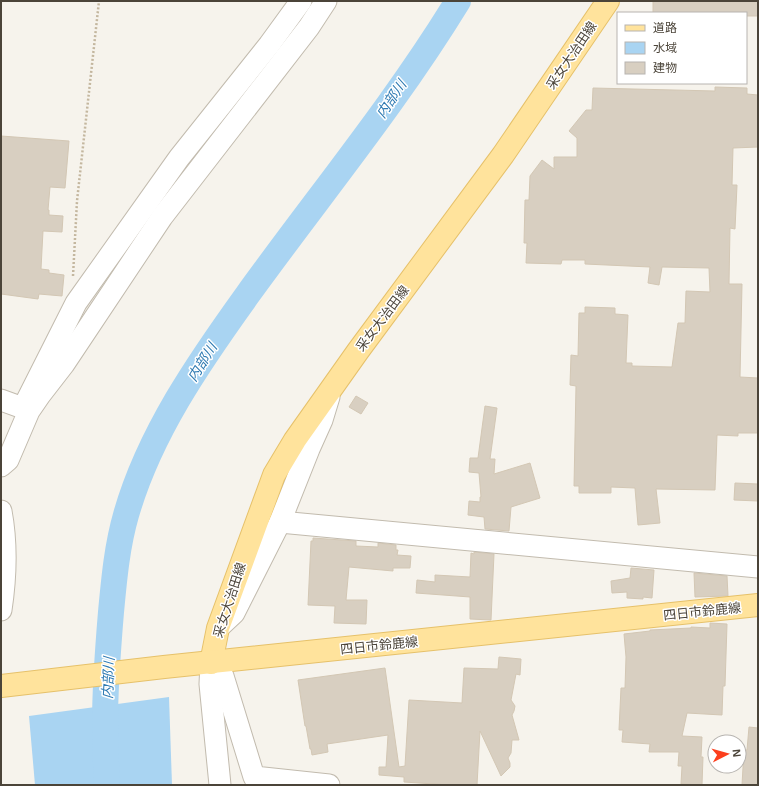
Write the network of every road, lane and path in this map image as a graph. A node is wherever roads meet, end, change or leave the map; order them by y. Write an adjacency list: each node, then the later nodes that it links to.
1 (99, 1): 5 (path)
2 (301, 1): 5 (street)
3 (326, 1): 8 (street)
4 (608, 1): 6 (main road, 采女大治田線)
5 (76, 303): 8 (street)
6 (332, 387): 11 (street); 16 (main road, 采女大治田線)
7 (1, 400): 8 (street)
8 (26, 410): 9 (street)
9 (1, 466)
10 (1, 511): 13 (street)
11 (280, 522): 12 (street); 16 (street)
12 (758, 567)
13 (3, 584): 15 (street)
14 (758, 605): 17 (main road, 四日市鈴鹿線)
15 (1, 610)
16 (218, 628): 17 (main road, 采女大治田線)
17 (211, 663): 18 (main road, 四日市鈴鹿線); 19 (street); 20 (street)
18 (3, 686)
19 (220, 785)
20 (328, 785)

